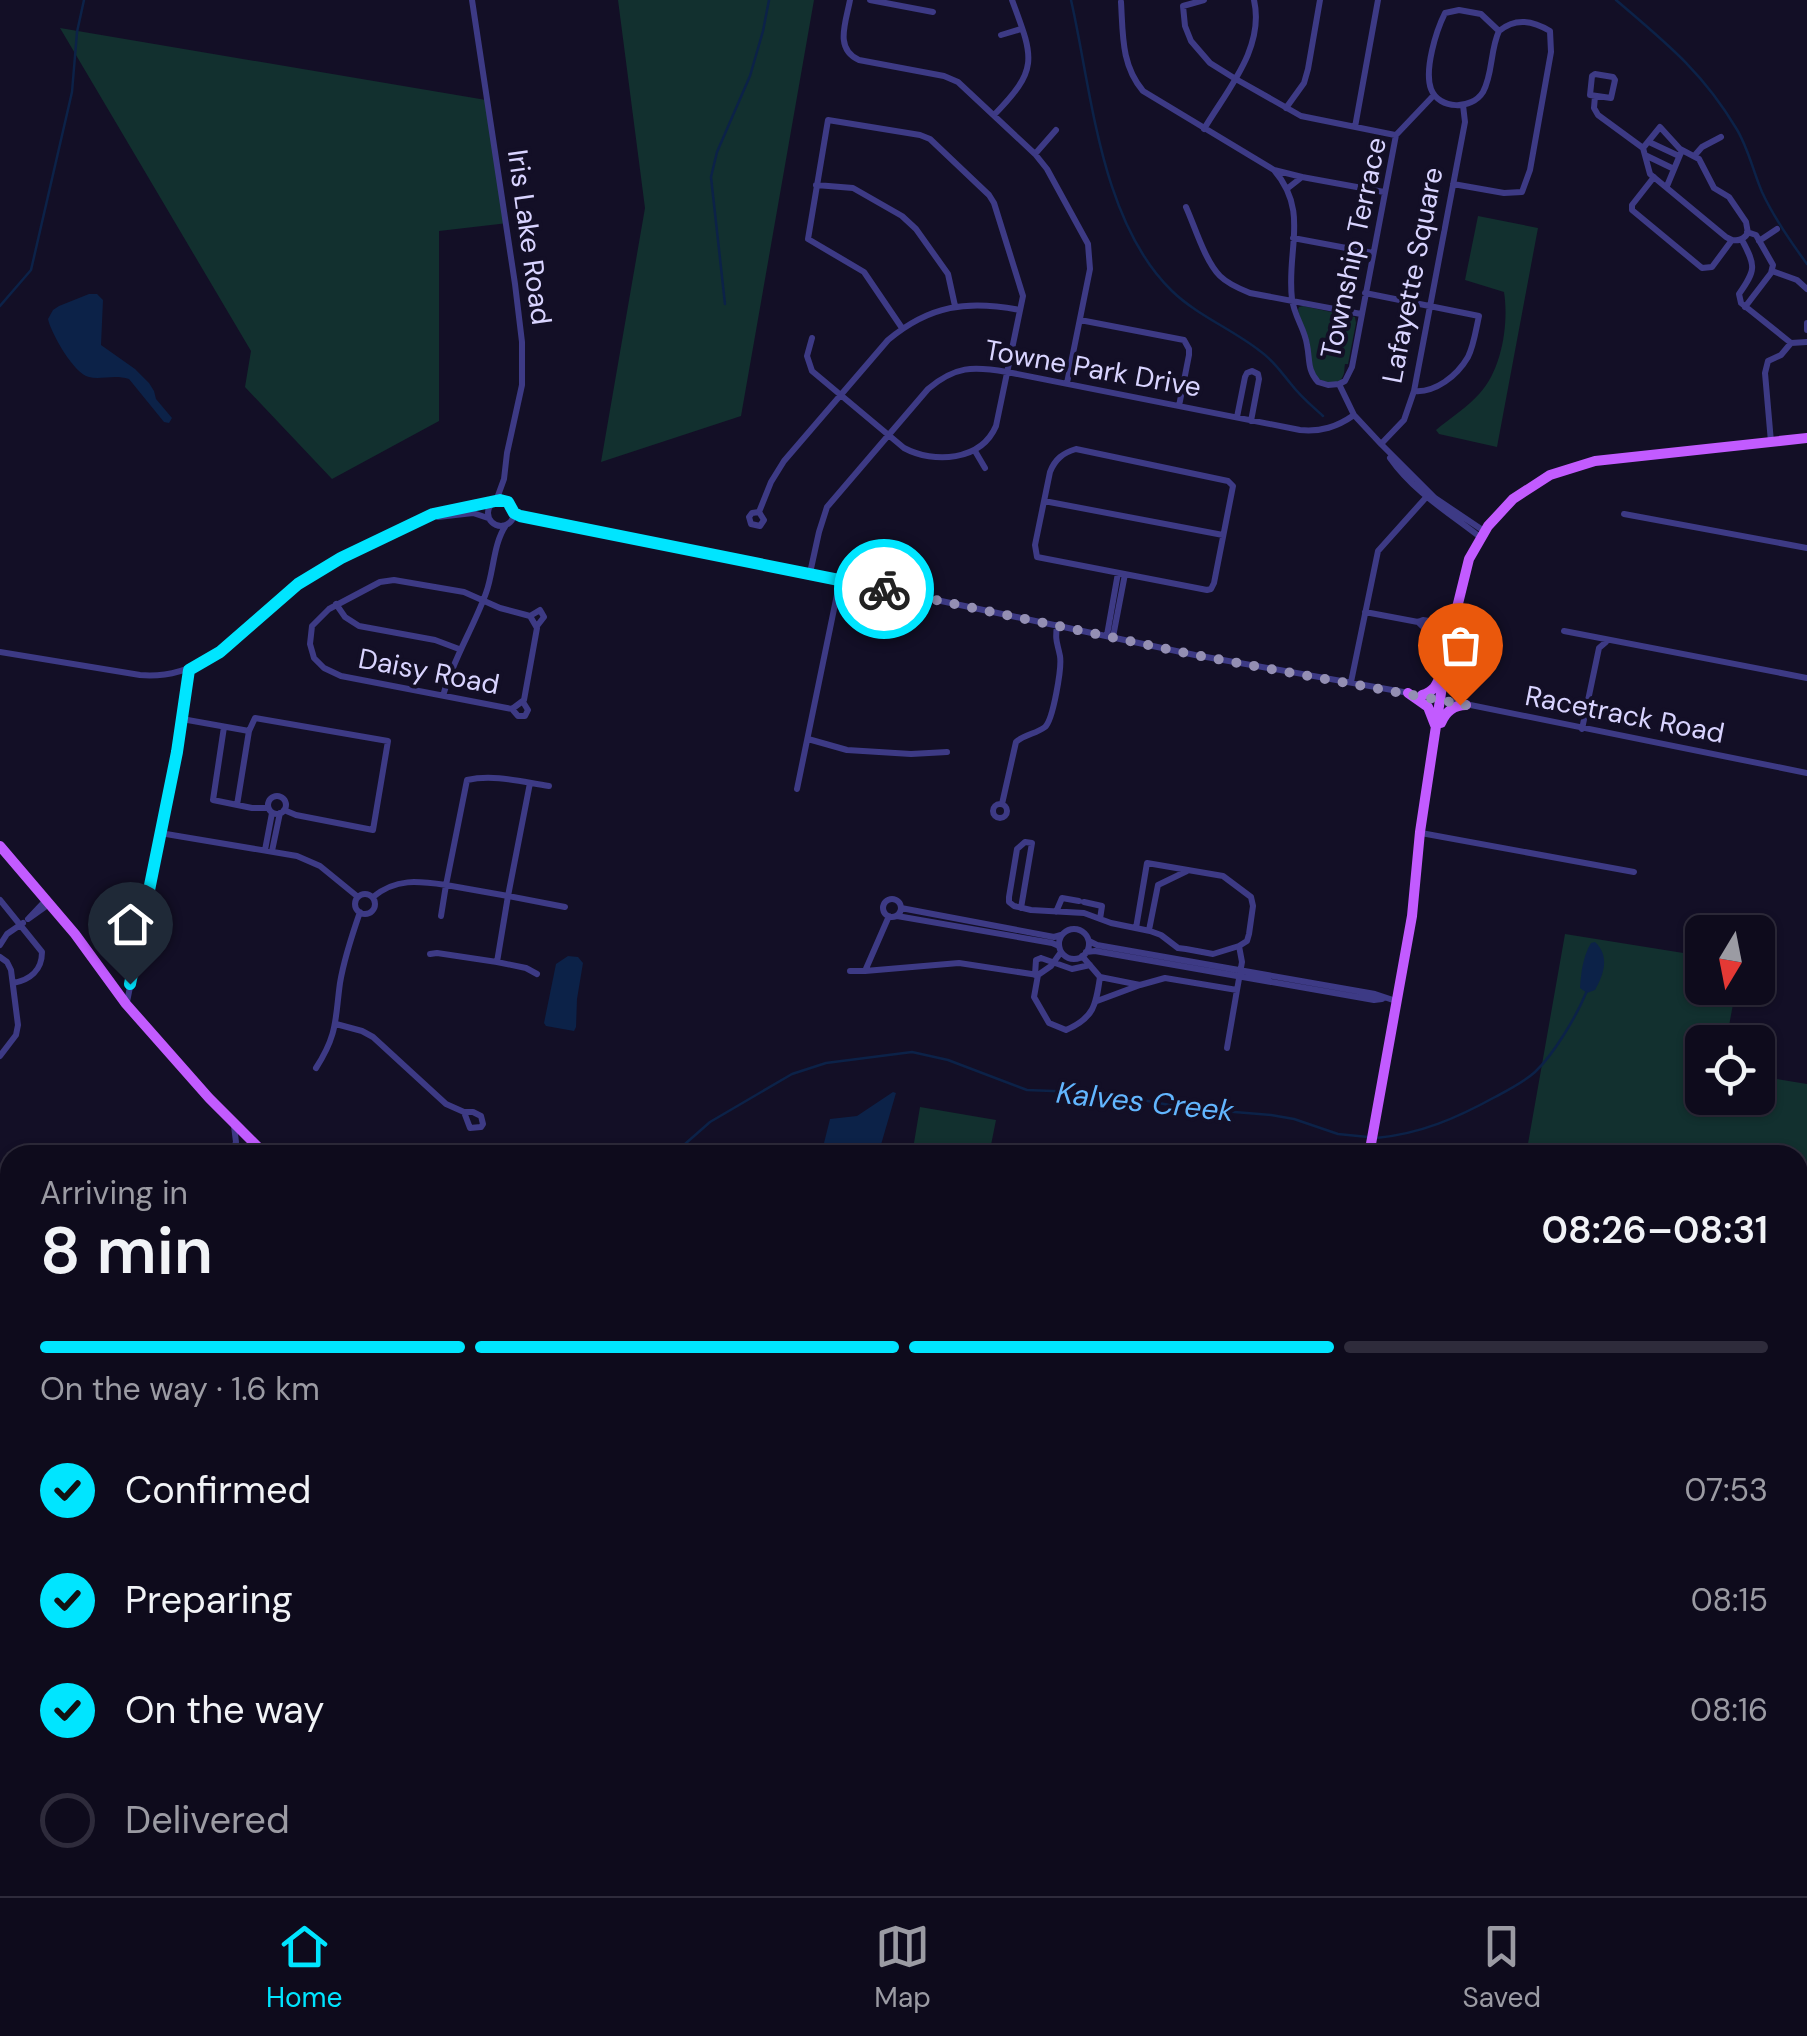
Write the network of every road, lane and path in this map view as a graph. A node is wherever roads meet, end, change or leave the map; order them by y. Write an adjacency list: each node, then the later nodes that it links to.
1 (472, 0): 75 (street, Iris Lake Road)
2 (850, 0): 19 (street)
3 (870, 0): 10 (street)
4 (1012, 0): 11 (street)
5 (1204, 0): 14 (street)
6 (1254, 0): 14 (street)
7 (1320, 0): 18 (street)
8 (1378, 0): 20 (street)
9 (1121, 2): 21 (street)
10 (933, 12)
11 (1021, 29): 13 (street); 19 (street)
12 (1499, 31): 15 (street); 17 (street); 33 (street)
13 (1001, 35)
14 (1234, 78): 18 (street); 21 (street)
15 (1434, 96): 17 (street); 23 (street, Township Terrace)
16 (1595, 96): 16 (street); 25 (street)
17 (1464, 105): 33 (street, Lafayette Square)
18 (1286, 108): 20 (street)
19 (994, 115): 26 (street)
20 (1355, 126): 23 (street)
21 (1204, 129): 29 (street)
22 (1056, 130): 26 (street)
23 (1396, 135): 37 (street, Township Terrace)
24 (1720, 137): 28 (street)
25 (1645, 148): 27 (street); 27 (street); 30 (street); 32 (street)
26 (1035, 154): 55 (street)
27 (1681, 154): 28 (street); 30 (street)
28 (1695, 155): 40 (street)
29 (1274, 170): 31 (street); 36 (street)
30 (1674, 170): 35 (street)
31 (1302, 177): 36 (street); 37 (street)
32 (1654, 177): 35 (street); 42 (street)
33 (1453, 184): 51 (street, Lafayette Square)
34 (816, 185): 50 (street); 53 (street); 56 (street)
35 (1666, 186): 42 (street)
36 (1288, 188): 41 (street)
37 (1384, 192): 45 (street, Township Terrace)
38 (1186, 207): 49 (street)
39 (1778, 228): 44 (street)
40 (1748, 232): 43 (street); 44 (street)
41 (1294, 238): 45 (street); 49 (street)
42 (1732, 240): 43 (street)
43 (1742, 240): 52 (street)
44 (1759, 241): 46 (street)
45 (1373, 252): 48 (street, Township Terrace)
46 (1772, 271): 47 (street); 52 (street)
47 (1807, 288)
48 (1366, 293): 51 (street); 54 (street, Township Terrace)
49 (1292, 301): 54 (street); 62 (street)
50 (955, 306): 53 (street); 56 (street)
51 (1430, 306): 63 (street, Lafayette Square); 63 (street)
52 (1745, 307): 59 (street)
53 (1020, 310): 60 (street)
54 (1361, 314): 62 (street, Township Terrace)
55 (1080, 320): 61 (street); 65 (street)
56 (902, 328): 64 (street)
57 (812, 338): 64 (street)
58 (1807, 342): 59 (street)
59 (1790, 343): 71 (street)
60 (1008, 372): 61 (street, Towne Park Drive); 69 (street, Towne Park Drive); 73 (street)
61 (1068, 384): 65 (street, Towne Park Drive)
62 (1339, 384): 66 (street, Township Terrace)
63 (1414, 391): 72 (street, Lafayette Square)
64 (840, 395): 69 (street); 80 (street)
65 (1179, 406): 67 (street, Towne Park Drive)
66 (1354, 415): 68 (street, Towne Park Drive); 72 (street, Township Terrace)
67 (1237, 417): 68 (street, Towne Park Drive); 68 (street)
68 (1252, 420)
69 (888, 436): 73 (street); 91 (street, Towne Park Drive)
70 (1807, 438): 71 (main road)
71 (1771, 442): 86 (main road)
72 (1381, 444): 76 (street, Township Terrace)
73 (975, 451): 74 (street)
74 (985, 468)
75 (504, 479): 78 (street, Iris Lake Road); 79 (street, Iris Lake Road)
76 (1428, 495): 86 (street, Township Terrace); 95 (street)
77 (1044, 501): 87 (street); 87 (street); 90 (street)
78 (495, 502): 79 (street); 82 (street); 83 (street)
79 (512, 509): 84 (street, Racetrack Road); 85 (street)
80 (759, 512)
81 (1624, 514): 89 (street)
82 (426, 518): 83 (street); 104 (street)
83 (490, 520): 85 (street); 88 (street)
84 (551, 523): 85 (street, Racetrack Road); 91 (street, Racetrack Road)
85 (508, 524): 88 (street)
86 (1482, 534): 97 (main road)
87 (1224, 536): 90 (street)
88 (496, 548): 93 (street)
89 (1807, 548)
90 (1122, 573): 99 (street)
91 (810, 574): 92 (street, Racetrack Road)
92 (840, 580): 96 (street, Racetrack Road); 117 (street)
93 (483, 600): 94 (street, Daisy Road); 101 (street); 108 (street, Daisy Road)
94 (336, 604): 101 (street); 108 (street, Daisy Road)
95 (1366, 612): 97 (street); 106 (street)
96 (1057, 625): 99 (street, Racetrack Road); 123 (street)
97 (1450, 627): 103 (main road)
98 (1564, 631): 100 (street)
99 (1110, 636): 106 (street, Racetrack Road)
100 (1607, 641): 105 (street); 114 (street)
101 (459, 649): 108 (street)
102 (0, 650): 104 (street)
103 (1447, 657): 109 (main road); 110 (main road)
104 (189, 670): 112 (street)
105 (1807, 678)
106 (1350, 682): 107 (street, Racetrack Road)
107 (1408, 693): 109 (street, Racetrack Road); 116 (main road)
108 (443, 696)
109 (1422, 696): 110 (street, Racetrack Road)
110 (1442, 699): 111 (street, Racetrack Road); 116 (main road)
111 (1466, 705): 114 (street, Racetrack Road); 116 (main road)
112 (182, 720): 113 (street); 127 (street)
113 (224, 727): 115 (street); 124 (street)
114 (1582, 729): 119 (street, Racetrack Road)
115 (249, 731): 124 (street); 125 (street)
116 (1436, 733): 126 (main road)
117 (808, 739): 118 (street); 122 (street)
118 (947, 752)
119 (1807, 774)
120 (530, 783): 121 (street); 132 (street); 133 (street)
121 (549, 786)
122 (797, 789)
123 (1002, 804)
124 (236, 806): 125 (street)
125 (276, 811): 129 (street)
126 (1420, 832): 131 (street); 171 (main road)
127 (160, 833): 129 (street); 172 (street)
128 (0, 846): 137 (main road)
129 (269, 850): 134 (street)
130 (1188, 870): 148 (street); 149 (street); 153 (street)
131 (1634, 872)
132 (446, 885): 133 (street); 135 (street); 144 (street)
133 (508, 896): 138 (street); 158 (street)
134 (358, 897): 135 (street); 140 (street)
135 (373, 897): 140 (street)
136 (0, 900): 146 (street)
137 (47, 902): 146 (street); 172 (main road)
138 (565, 907)
139 (1021, 908): 139 (street); 141 (street)
140 (360, 912): 173 (street)
141 (1056, 912): 142 (street); 145 (street)
142 (1078, 912): 145 (street); 147 (street)
143 (896, 913): 150 (street); 154 (street); 163 (street)
144 (441, 916)
145 (1100, 919): 148 (street)
146 (25, 922): 152 (street); 167 (street)
147 (1076, 927): 150 (street); 151 (street)
148 (1136, 928): 149 (street)
149 (1149, 930): 153 (street)
150 (1061, 935): 154 (street)
151 (1088, 941): 156 (street); 164 (street)
152 (0, 945)
153 (1239, 946): 164 (street)
154 (1060, 949): 156 (street); 159 (street)
155 (430, 954): 158 (street)
156 (1084, 954): 160 (street); 164 (street)
157 (0, 957): 167 (street)
158 (497, 962): 165 (street)
159 (1051, 965): 160 (street); 161 (street); 161 (street)
160 (1090, 966): 166 (street)
161 (1037, 969): 163 (street); 170 (street)
162 (850, 971): 163 (street)
163 (865, 971)
164 (1240, 973): 169 (street); 171 (street)
165 (537, 974)
166 (1100, 977): 168 (street); 170 (street)
167 (13, 983): 175 (street)
168 (1140, 985): 169 (street); 170 (street)
169 (1237, 990): 174 (street)
170 (1097, 1001)
171 (1396, 1001): 183 (main road)
172 (126, 1004): 178 (main road)
173 (336, 1024): 176 (street); 177 (street)
174 (1227, 1048)
175 (0, 1056)
176 (316, 1068)
177 (464, 1112)
178 (230, 1118): 179 (main road); 180 (street)
179 (249, 1137): 181 (street); 182 (main road)
180 (235, 1145)
181 (241, 1145)
182 (256, 1145)
183 (1371, 1145)

